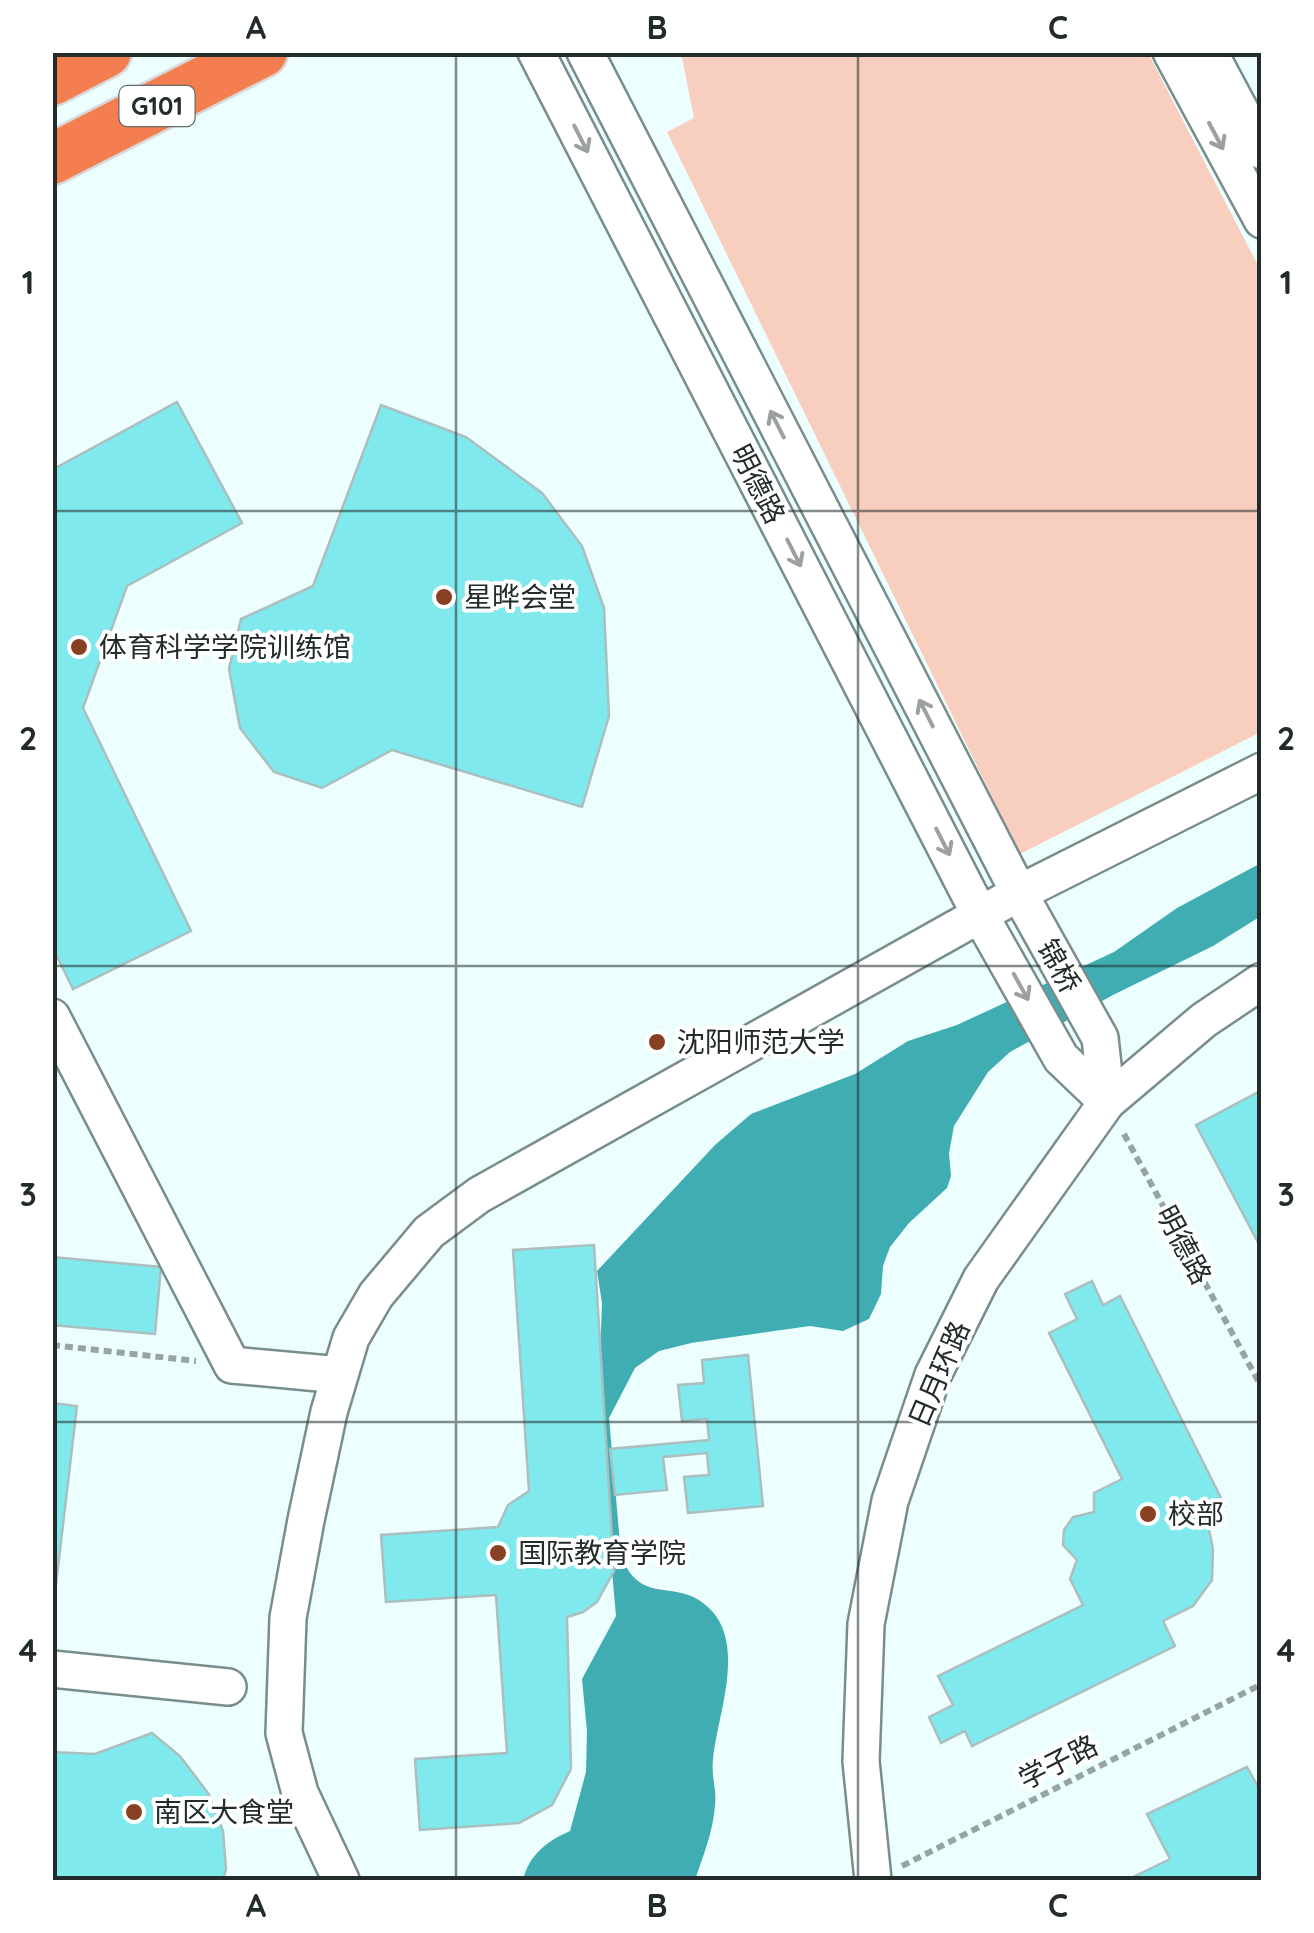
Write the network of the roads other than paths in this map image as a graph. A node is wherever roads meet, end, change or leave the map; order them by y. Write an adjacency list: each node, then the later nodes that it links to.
1 (106, 52): 7 (highway, G101)
2 (262, 52): 9 (highway, G101)
3 (536, 52): 13 (street, 明德路, one-way to 13)
4 (585, 52): 12 (street, 明德路, one-way to 4)
5 (1171, 52): 10 (street, one-way to 10)
6 (1209, 52): 8 (street)
7 (52, 80)
8 (1262, 151)
9 (52, 160)
10 (1262, 220)
11 (1262, 771): 12 (street)
12 (1019, 893): 13 (street); 16 (street, 锦桥)
13 (980, 915): 16 (street, 锦桥, one-way to 16); 17 (street)
14 (1262, 980): 16 (street, 日月环路)
15 (52, 1017): 17 (street)
16 (1107, 1102): 20 (street, 日月环路)
17 (340, 1375): 21 (street)
18 (52, 1669): 19 (street)
19 (228, 1687)
20 (882, 1876)
21 (341, 1880)

